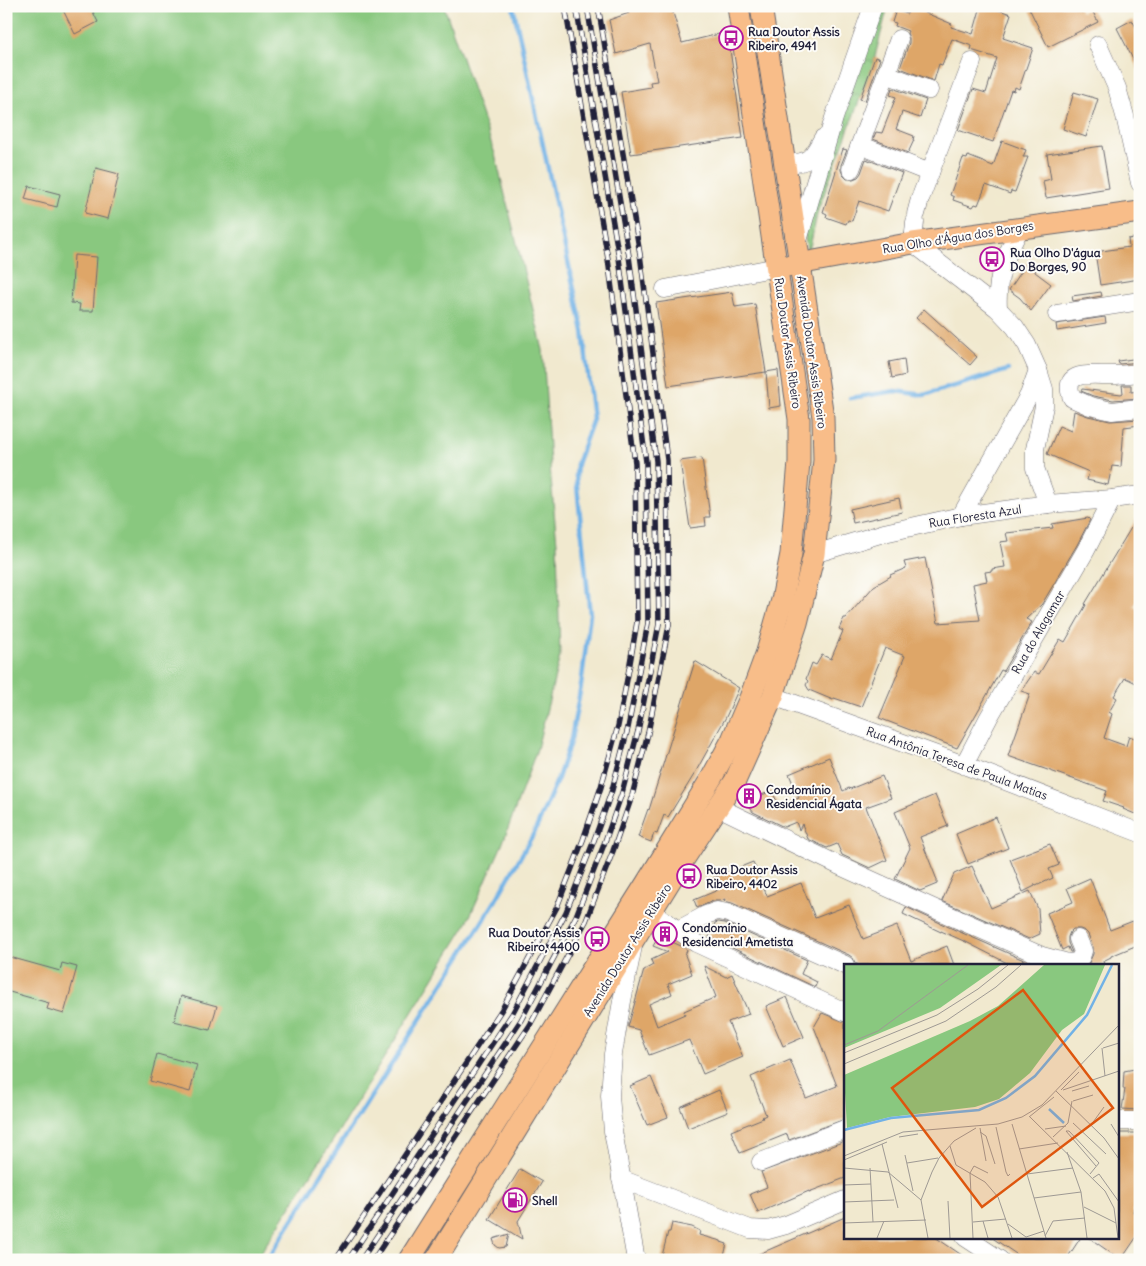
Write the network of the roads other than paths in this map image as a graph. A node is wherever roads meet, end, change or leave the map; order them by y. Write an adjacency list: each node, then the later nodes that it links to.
1 (738, 6): 20 (main road)
2 (761, 6): 12 (main road, Avenida Doutor Assis Ribeiro)
3 (873, 6): 10 (street)
4 (899, 39): 7 (street)
5 (1098, 45): 9 (street)
6 (972, 62): 14 (street)
7 (886, 74): 8 (street); 11 (street)
8 (929, 90)
9 (1132, 115): 15 (street)
10 (834, 118): 12 (street); 19 (street)
11 (860, 146): 13 (street); 14 (street)
12 (786, 164): 19 (main road, Avenida Doutor Assis Ribeiro)
13 (851, 169)
14 (930, 173): 18 (street)
15 (1140, 183)
16 (1140, 212): 17 (main road, Rua Olho d'Água dos Borges)
17 (1020, 228): 18 (main road, Rua Olho d'Água dos Borges); 23 (street)
18 (913, 243): 19 (main road, Rua Olho d'Água dos Borges); 23 (street)
19 (799, 254): 20 (main road, Rua Olho d'Água dos Borges); 33 (main road, Avenida Doutor Assis Ribeiro)
20 (777, 267): 21 (street); 28 (main road, Rua Doutor Assis Ribeiro)
21 (664, 289)
22 (1140, 301): 24 (street)
23 (998, 308): 25 (street)
24 (1057, 314)
25 (1038, 370): 31 (street); 32 (street)
26 (1140, 373): 27 (street)
27 (1140, 408)
28 (799, 419): 51 (main road, Avenida Doutor Assis Ribeiro)
29 (1140, 495): 30 (street, Rua Floresta Azul)
30 (1112, 499): 31 (street, Rua Floresta Azul); 35 (street, Rua do Alagamar)
31 (1048, 504): 32 (street, Rua Floresta Azul)
32 (961, 516): 33 (street, Rua Floresta Azul)
33 (814, 554): 34 (main road, Avenida Doutor Assis Ribeiro)
34 (773, 696): 35 (street, Rua Antônia Teresa de Paula Matias); 36 (main road, Avenida Doutor Assis Ribeiro)
35 (964, 765): 37 (street, Rua Antônia Teresa de Paula Matias)
36 (718, 807): 38 (main road, Avenida Doutor Assis Ribeiro); 41 (street)
37 (1140, 833)
38 (651, 911): 39 (street); 40 (main road, Avenida Doutor Assis Ribeiro)
39 (678, 930): 42 (street); 43 (street)
40 (635, 939): 48 (street); 52 (main road, Avenida Doutor Assis Ribeiro)
41 (1078, 939)
42 (844, 965)
43 (844, 1012)
44 (1118, 1121): 45 (street)
45 (1140, 1121)
46 (844, 1129): 47 (street)
47 (761, 1162)
48 (621, 1178): 49 (street); 53 (street)
49 (844, 1200)
50 (966, 1238): 54 (street)
51 (409, 1260)
52 (436, 1260)
53 (636, 1260)
54 (1000, 1260)

